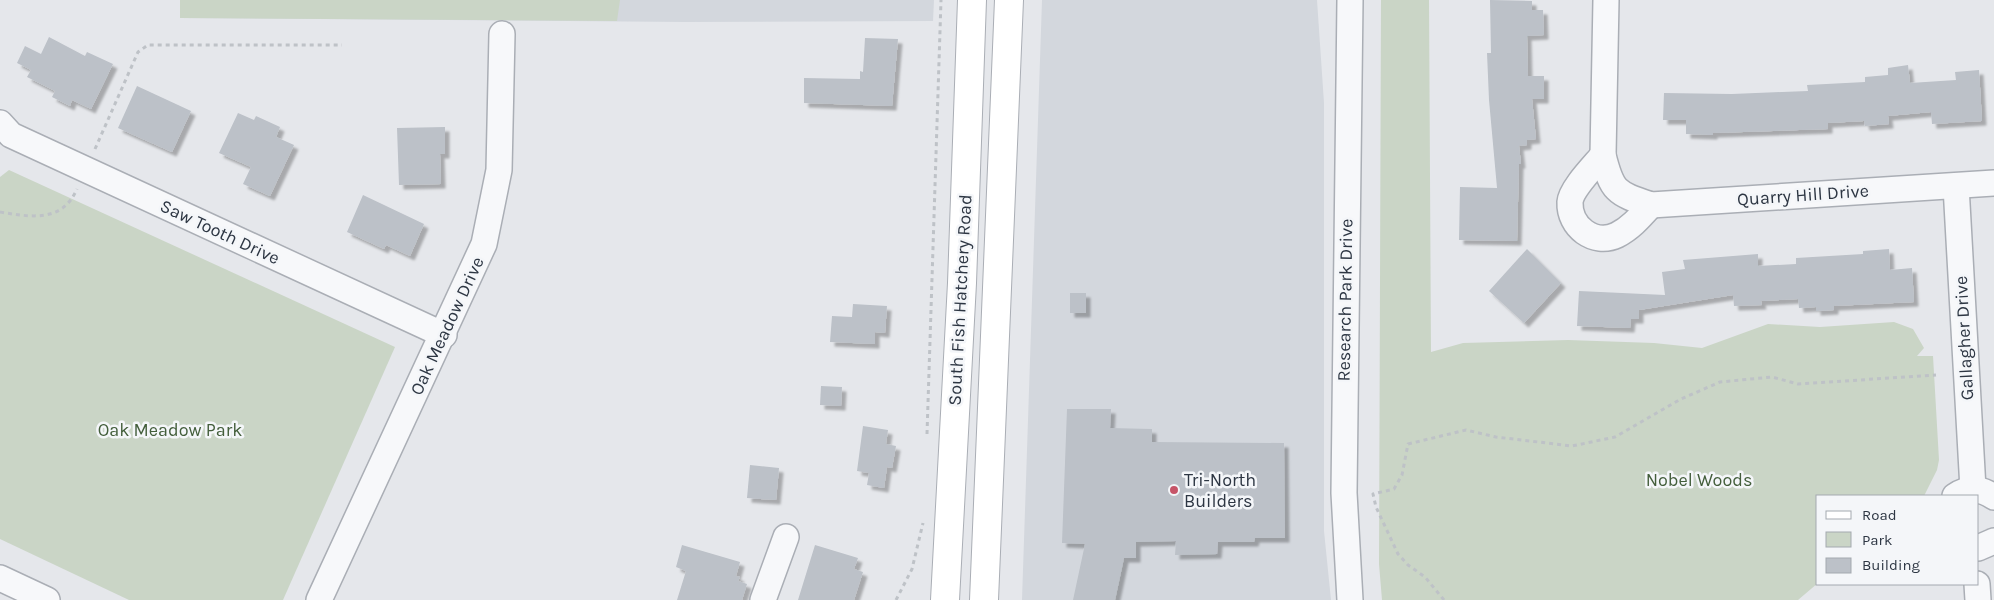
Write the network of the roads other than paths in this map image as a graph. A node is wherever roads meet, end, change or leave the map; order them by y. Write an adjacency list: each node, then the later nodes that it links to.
1 (972, 0): 21 (main road, South Fish Hatchery Road)
2 (1009, 0): 22 (main road, South Fish Hatchery Road)
3 (1350, 0): 23 (street, Research Park Drive)
4 (1606, 0): 7 (street)
5 (502, 34): 11 (street, Oak Meadow Drive)
6 (0, 123): 11 (street, Saw Tooth Drive)
7 (1603, 155): 10 (street, Quarry Hill Drive); 10 (street)
8 (1994, 183): 9 (street, Quarry Hill Drive)
9 (1956, 186): 10 (street, Quarry Hill Drive); 12 (street, Gallagher Drive)
10 (1651, 205)
11 (444, 335): 19 (street, Oak Meadow Drive)
12 (1974, 494)
13 (786, 537): 20 (street)
14 (1994, 541): 15 (street)
15 (1979, 548)
16 (1976, 585): 24 (street)
17 (13, 589): 18 (street)
18 (47, 600)
19 (319, 600)
20 (763, 600)
21 (945, 600)
22 (984, 600)
23 (1350, 600)
24 (1978, 600)

